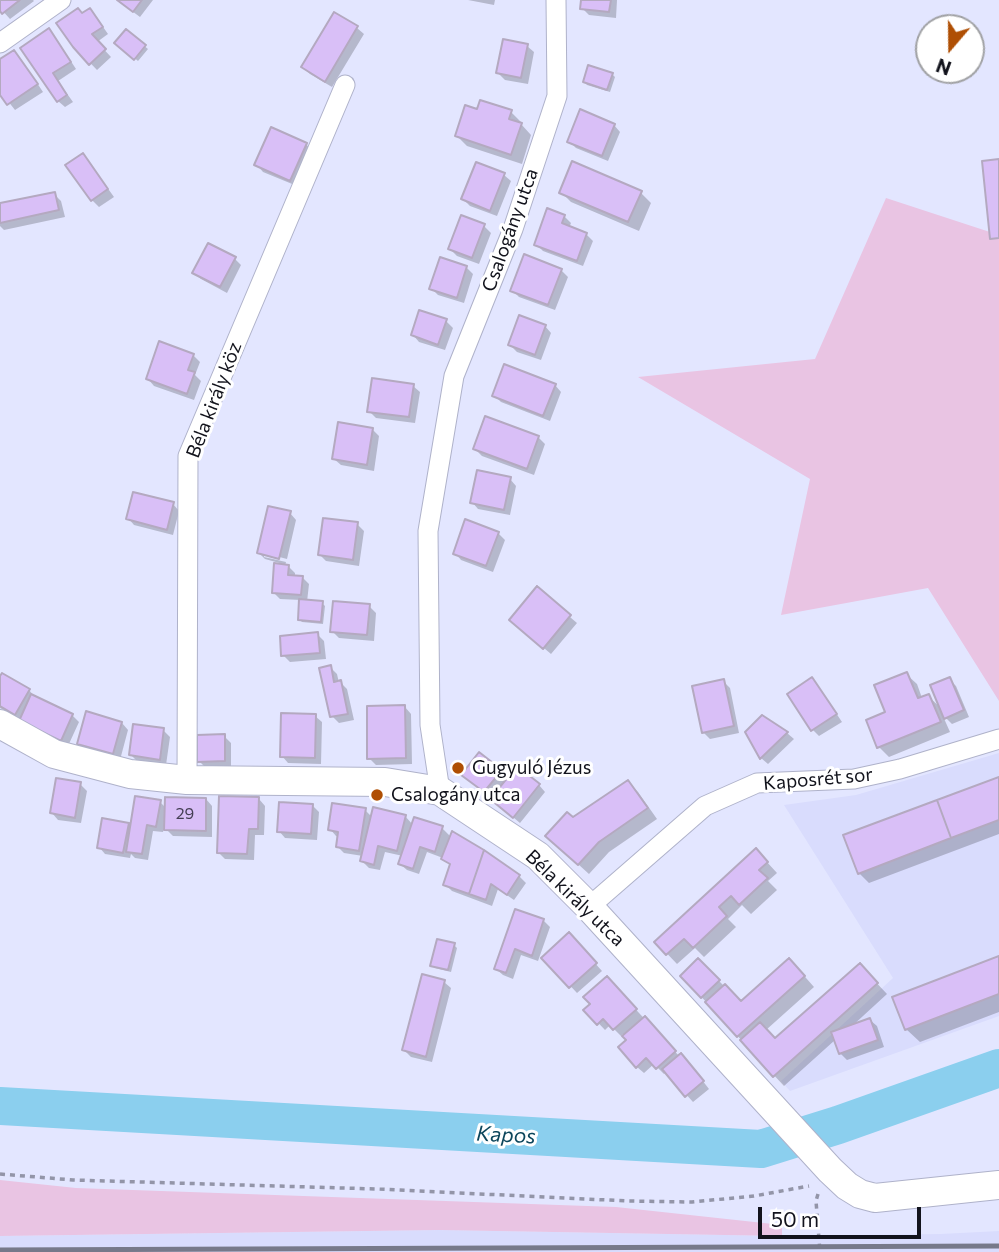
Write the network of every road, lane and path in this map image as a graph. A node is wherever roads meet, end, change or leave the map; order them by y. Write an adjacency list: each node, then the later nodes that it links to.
1 (61, 0): 3 (street)
2 (556, 0): 8 (street, Csalogány utca)
3 (0, 43)
4 (345, 85): 7 (street, Béla király köz)
5 (0, 724): 7 (street, Béla király utca)
6 (999, 739): 9 (street, Kaposrét sor)
7 (187, 780): 8 (street, Béla király utca)
8 (440, 790): 9 (street, Béla király utca)
9 (589, 906): 11 (street, Béla király utca)
10 (0, 1174): 11 (path)
11 (825, 1177): 12 (street, Béla király utca); 13 (path)
12 (999, 1185)
13 (820, 1252)

